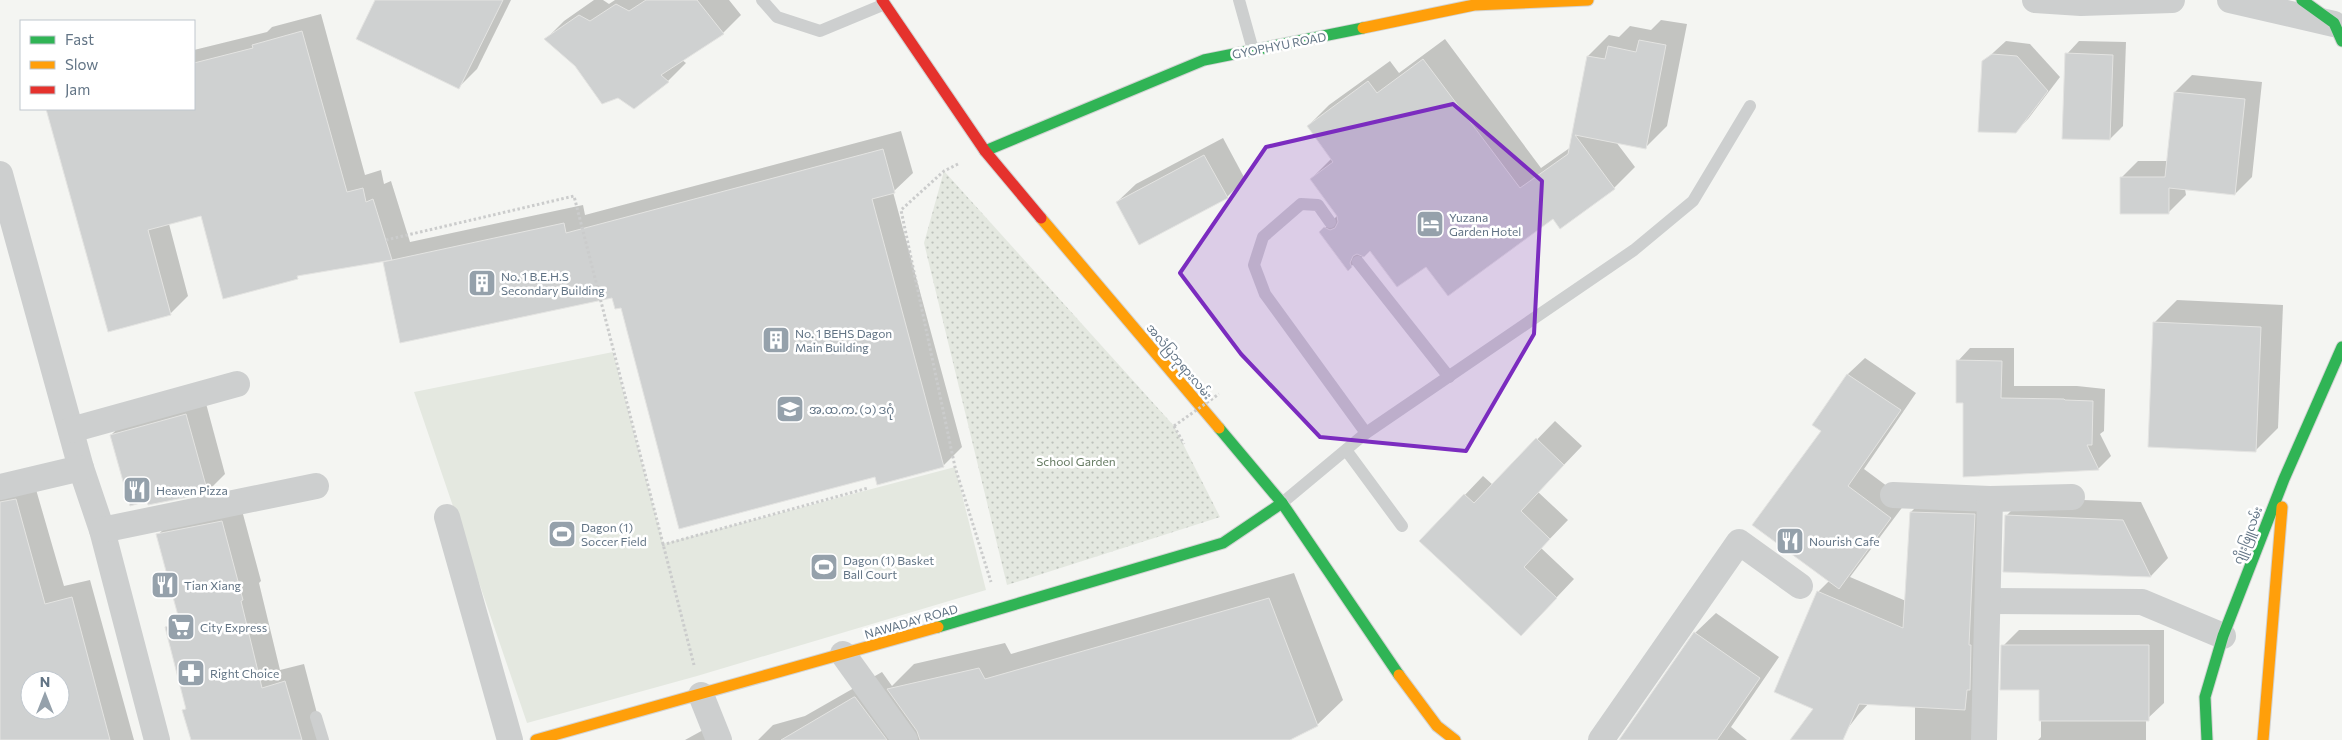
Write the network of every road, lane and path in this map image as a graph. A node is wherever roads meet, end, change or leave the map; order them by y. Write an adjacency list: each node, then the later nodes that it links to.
1 (762, 0): 8 (lane)
2 (1238, 0): 10 (lane)
3 (1588, 0): 10 (main road, GYOPHYU ROAD)
4 (2035, 0): 5 (street)
5 (2172, 0)
6 (2230, 0): 9 (street)
7 (2302, 0): 9 (main road)
8 (883, 2): 12 (main road, အလံပြဘုရားလမ်း)
9 (2339, 30)
10 (1252, 50): 12 (main road, GYOPHYU ROAD)
11 (1750, 106): 18 (lane)
12 (985, 151): 33 (main road, အလံပြဘုရားလမ်း); 40 (path)
13 (0, 174): 21 (street)
14 (1330, 222): 22 (lane)
15 (386, 240): 37 (path)
16 (1358, 262): 18 (lane)
17 (2342, 347): 26 (main road, ဂျိုးဖြူလမ်း)
18 (1449, 377): 22 (lane)
19 (237, 384): 21 (street)
20 (1219, 394): 23 (path, bridge)
21 (71, 430): 25 (street)
22 (1366, 433): 24 (lane)
23 (1184, 444)
24 (1346, 450): 33 (lane); 35 (lane)
25 (81, 468): 28 (street); 36 (street)
26 (2284, 479): 41 (main road, ဂျိုးဖြူလမ်း); 55 (main road)
27 (316, 486): 36 (street)
28 (0, 487)
29 (868, 488): 37 (path)
30 (1893, 495): 32 (street)
31 (2072, 497): 32 (street)
32 (1990, 499): 39 (street)
33 (1282, 503): 40 (main road, NAWADAY ROAD); 51 (main road, အလံပြဘုရားလမ်း)
34 (447, 516): 47 (street)
35 (1402, 526)
36 (102, 530): 45 (street)
37 (662, 545): 43 (path)
38 (1800, 586): 52 (street)
39 (1989, 601): 41 (street); 53 (street)
40 (1000, 610): 42 (main road, NAWADAY ROAD)
41 (2223, 636): 54 (main road, ဂျိုးဖြူလမ်း)
42 (843, 654): 43 (main road, NAWADAY ROAD); 50 (street)
43 (701, 695): 48 (main road, NAWADAY ROAD); 49 (street)
44 (316, 717): 46 (lane)
45 (157, 740)
46 (323, 740)
47 (510, 740)
48 (536, 740)
49 (719, 740)
50 (905, 740)
51 (1455, 740)
52 (1601, 740)
53 (1984, 740)
54 (2207, 740)
55 (2262, 740)

